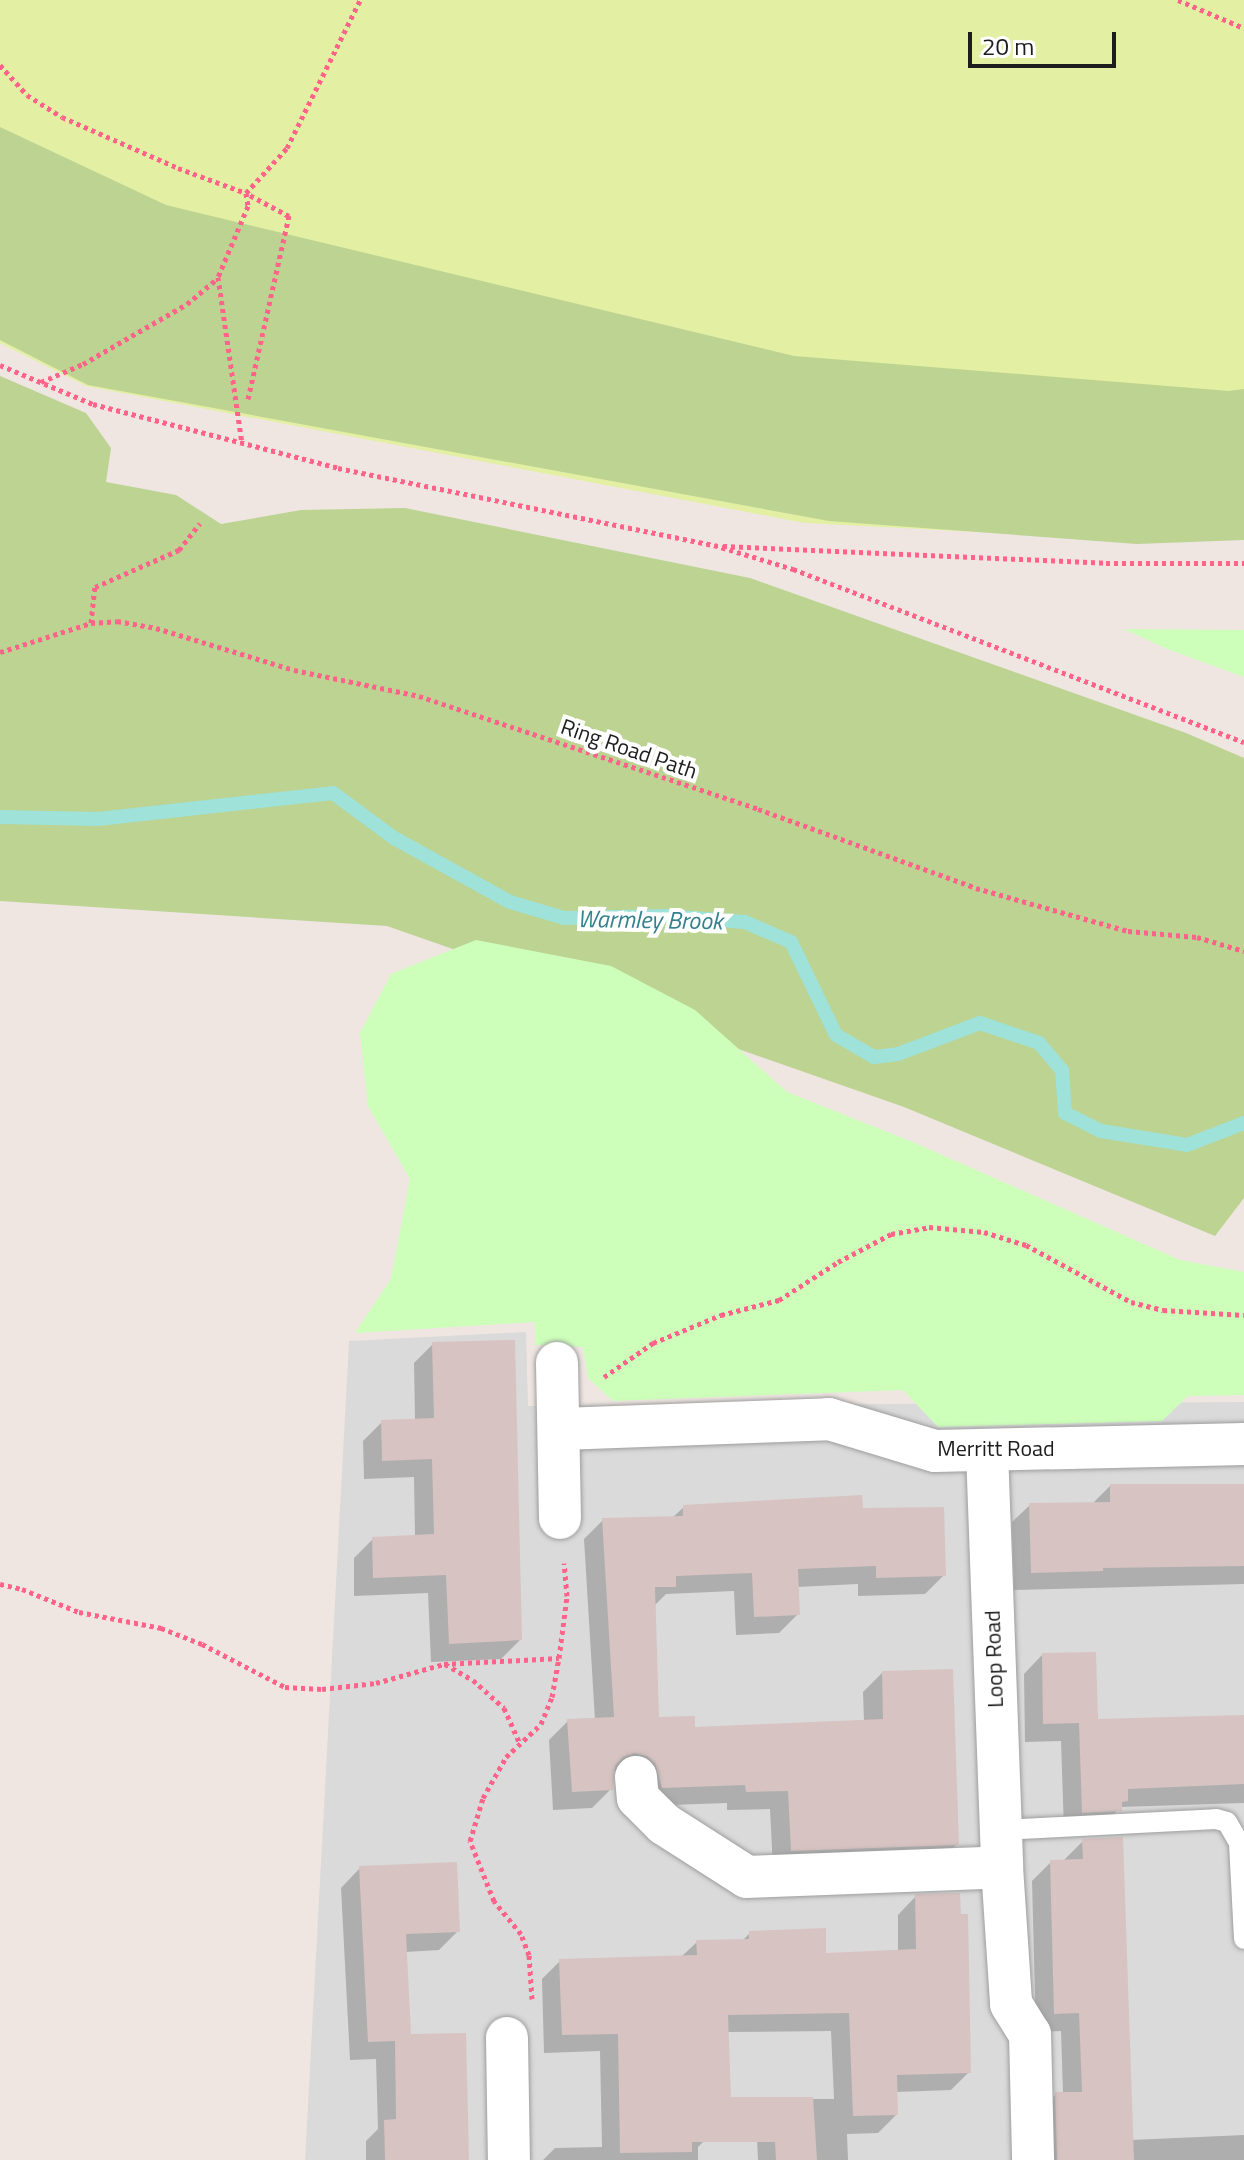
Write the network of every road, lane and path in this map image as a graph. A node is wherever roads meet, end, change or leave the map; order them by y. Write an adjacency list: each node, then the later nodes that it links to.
1 (360, 0): 5 (path)
2 (1178, 0): 3 (path)
3 (1244, 28)
4 (0, 65): 5 (path)
5 (246, 193): 6 (path); 9 (path)
6 (218, 277): 8 (path); 10 (path)
7 (0, 365): 8 (path)
8 (40, 382): 10 (path)
9 (248, 399)
10 (242, 443): 12 (path)
11 (200, 523): 14 (path)
12 (714, 545): 13 (path); 16 (path)
13 (1244, 563)
14 (91, 623): 15 (path, Ring Road Path); 17 (path, Ring Road Path)
15 (0, 652)
16 (1244, 742)
17 (1244, 951)
18 (1244, 1315): 20 (path)
19 (557, 1363): 20 (street)
20 (561, 1424): 22 (street, Merritt Road); 23 (street)
21 (1244, 1444): 22 (street, Merritt Road)
22 (987, 1451): 29 (street, Loop Road)
23 (560, 1518): 25 (path)
24 (0, 1584): 26 (path)
25 (559, 1658): 26 (path); 27 (path)
26 (444, 1664): 27 (path)
27 (520, 1744): 31 (path)
28 (636, 1777): 29 (street)
29 (1002, 1849): 30 (lane); 34 (street, Loop Road)
30 (1244, 1939)
31 (532, 2002)
32 (507, 2038): 33 (street)
33 (509, 2160)
34 (1033, 2160)

